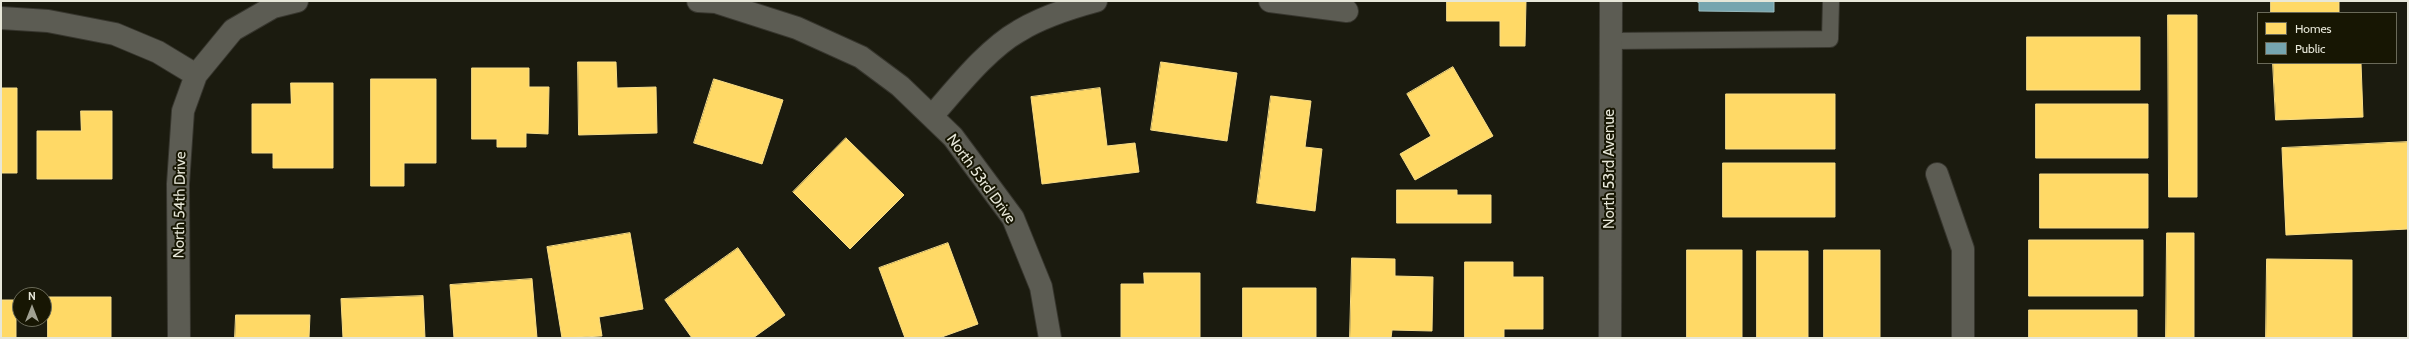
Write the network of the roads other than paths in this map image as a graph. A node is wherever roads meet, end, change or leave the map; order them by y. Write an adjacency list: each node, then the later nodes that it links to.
1 (297, 1): 10 (street)
2 (698, 1): 11 (street, North 53rd Drive)
3 (1096, 1): 11 (street)
4 (1270, 1): 7 (street)
5 (1611, 1): 9 (street, North 53rd Avenue)
6 (1831, 1): 9 (lane)
7 (1347, 11)
8 (1, 18): 10 (street)
9 (1610, 42): 15 (street, North 53rd Avenue)
10 (196, 75): 13 (street, North 54th Drive)
11 (932, 116): 14 (street, North 53rd Drive)
12 (1937, 174): 16 (street)
13 (180, 338)
14 (1050, 338)
15 (1610, 338)
16 (1963, 338)

